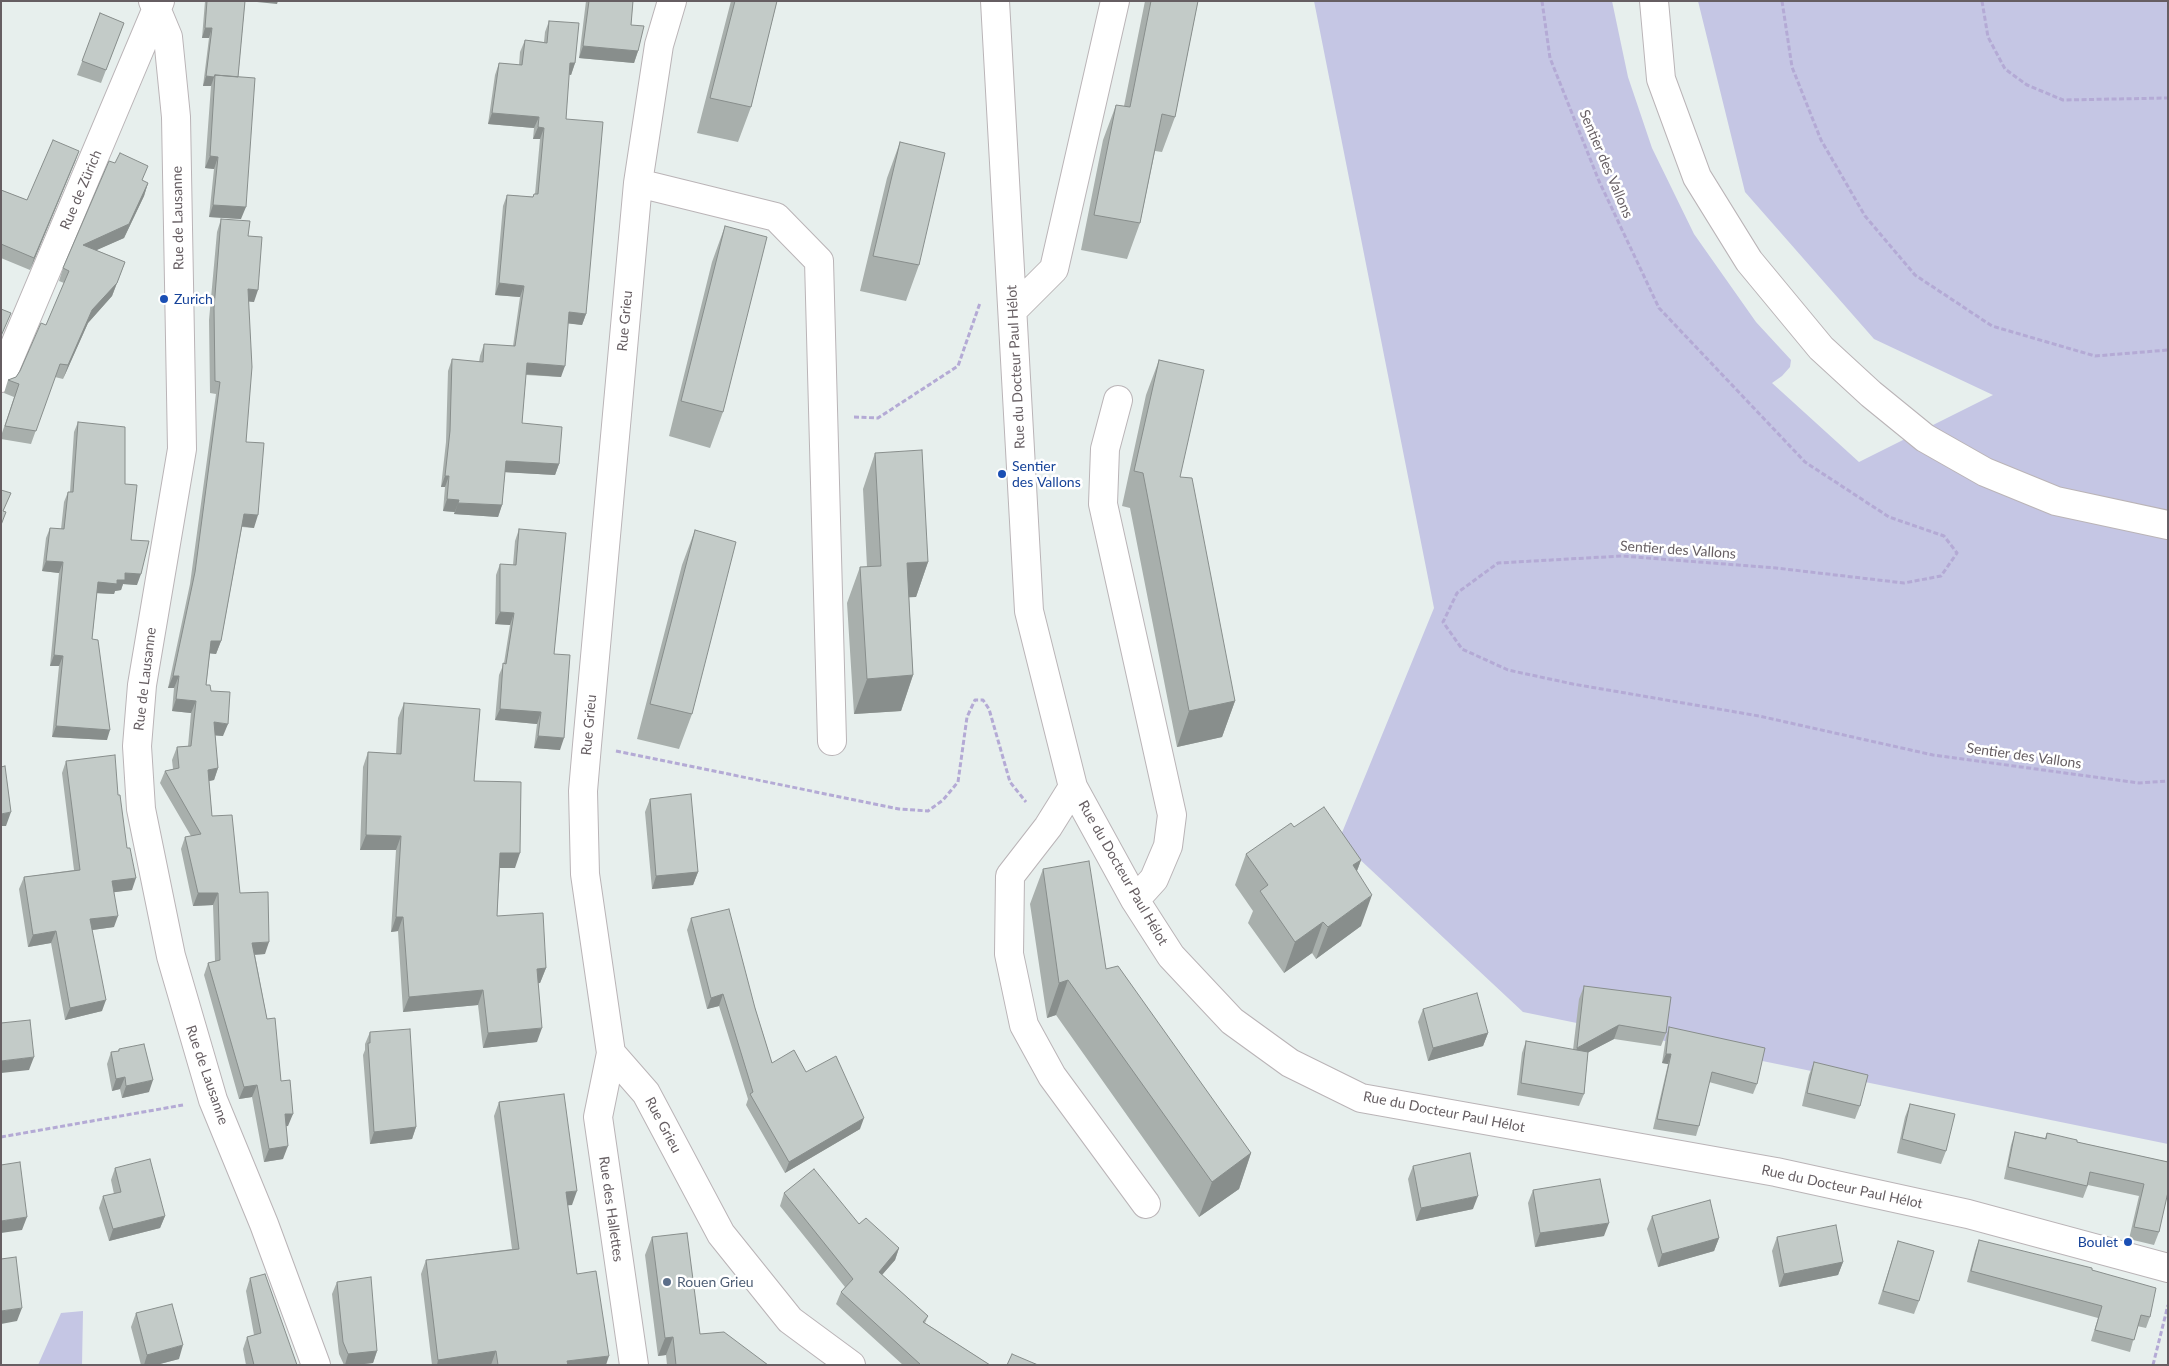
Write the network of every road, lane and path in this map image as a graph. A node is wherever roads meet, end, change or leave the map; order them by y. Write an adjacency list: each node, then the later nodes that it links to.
1 (672, 1): 10 (street, Rue Grieu)
2 (996, 1): 12 (street, Rue du Docteur Paul Hélot)
3 (1115, 1): 12 (street)
4 (1542, 1): 20 (path, Sentier des Vallons)
5 (1654, 1): 17 (street)
6 (1782, 1): 13 (path)
7 (1982, 1): 9 (path)
8 (157, 4): 14 (street, Rue de Zürich); 25 (street, Rue de Lausanne)
9 (2168, 98)
10 (638, 183): 16 (street); 19 (street, Rue Grieu)
11 (981, 300): 16 (path)
12 (1013, 310): 21 (street, Rue du Docteur Paul Hélot)
13 (2168, 350)
14 (1, 378)
15 (1118, 400): 23 (street)
16 (823, 417): 18 (street)
17 (2168, 524)
18 (832, 741)
19 (587, 745): 22 (path); 24 (street, Rue Grieu)
20 (2168, 781)
21 (1073, 787): 22 (street); 23 (street, Rue du Docteur Paul Hélot)
22 (1048, 827): 27 (street)
23 (1136, 900): 28 (street, Rue du Docteur Paul Hélot)
24 (611, 1053): 31 (street, Rue des Hallettes); 32 (street, Rue Grieu)
25 (213, 1100): 26 (path); 30 (street, Rue de Lausanne)
26 (1, 1137)
27 (1146, 1204)
28 (2168, 1268)
29 (2168, 1305): 33 (path)
30 (316, 1365)
31 (634, 1365)
32 (850, 1365)
33 (2153, 1365)

